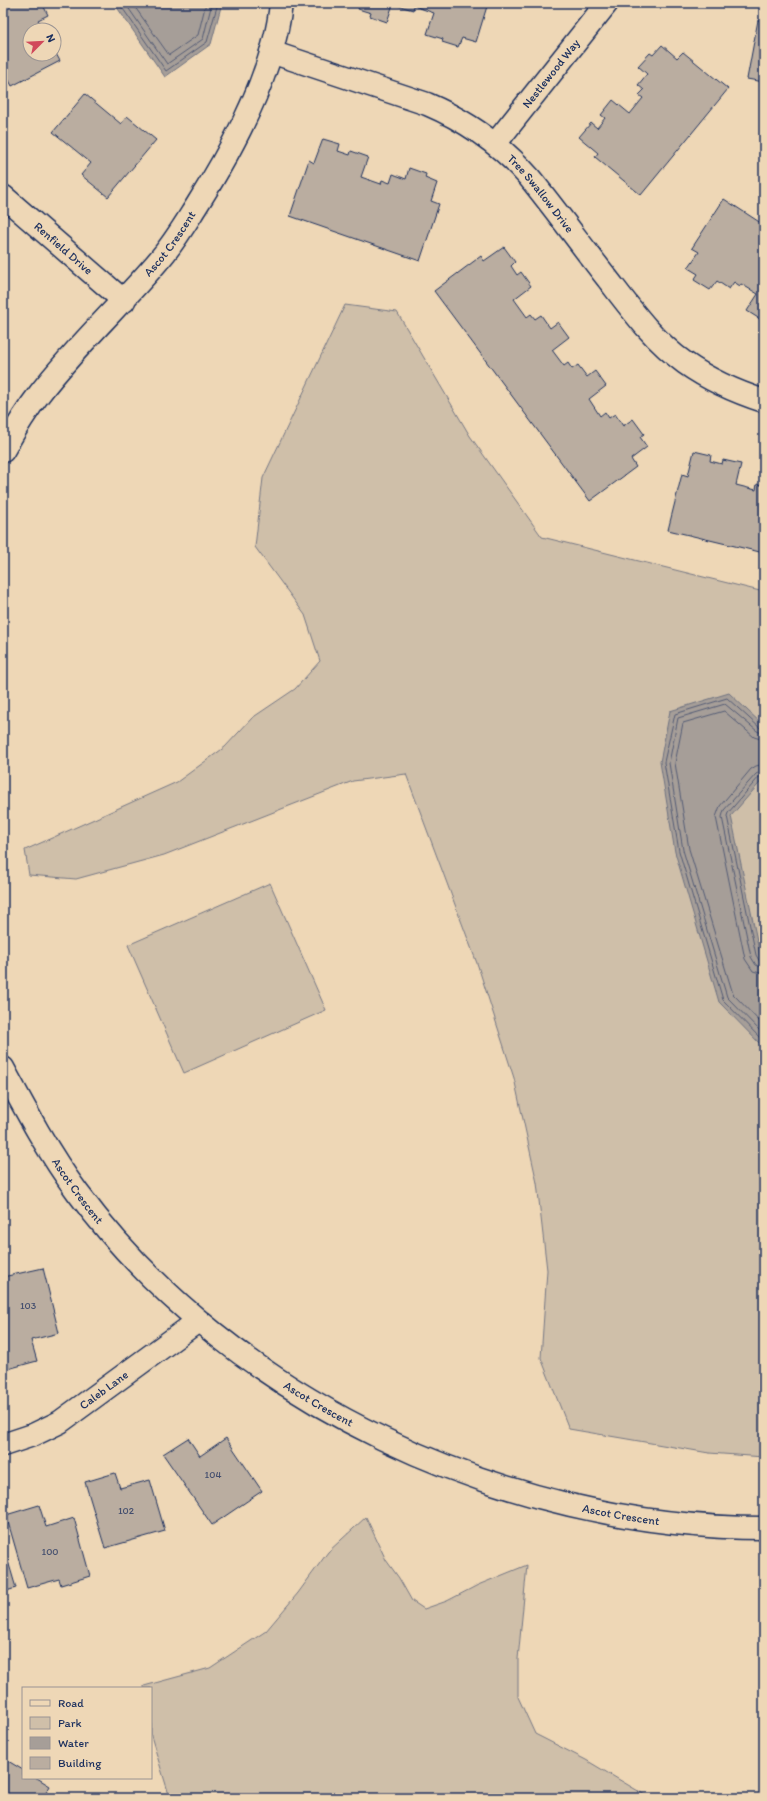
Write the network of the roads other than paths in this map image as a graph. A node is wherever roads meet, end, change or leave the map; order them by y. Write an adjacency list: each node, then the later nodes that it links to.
1 (282, 3): 3 (street, Ascot Crescent)
2 (607, 3): 4 (street, Nestlewood Way)
3 (271, 52): 4 (street, Tree Swallow Drive); 6 (street, Ascot Crescent)
4 (496, 144): 7 (street, Tree Swallow Drive)
5 (3, 196): 6 (street, Renfield Drive)
6 (124, 301): 8 (street, Ascot Crescent)
7 (764, 401)
8 (3, 451)
9 (3, 1068): 10 (street, Ascot Crescent)
10 (198, 1321): 11 (street, Caleb Lane); 12 (street, Ascot Crescent)
11 (3, 1445)
12 (764, 1528)

